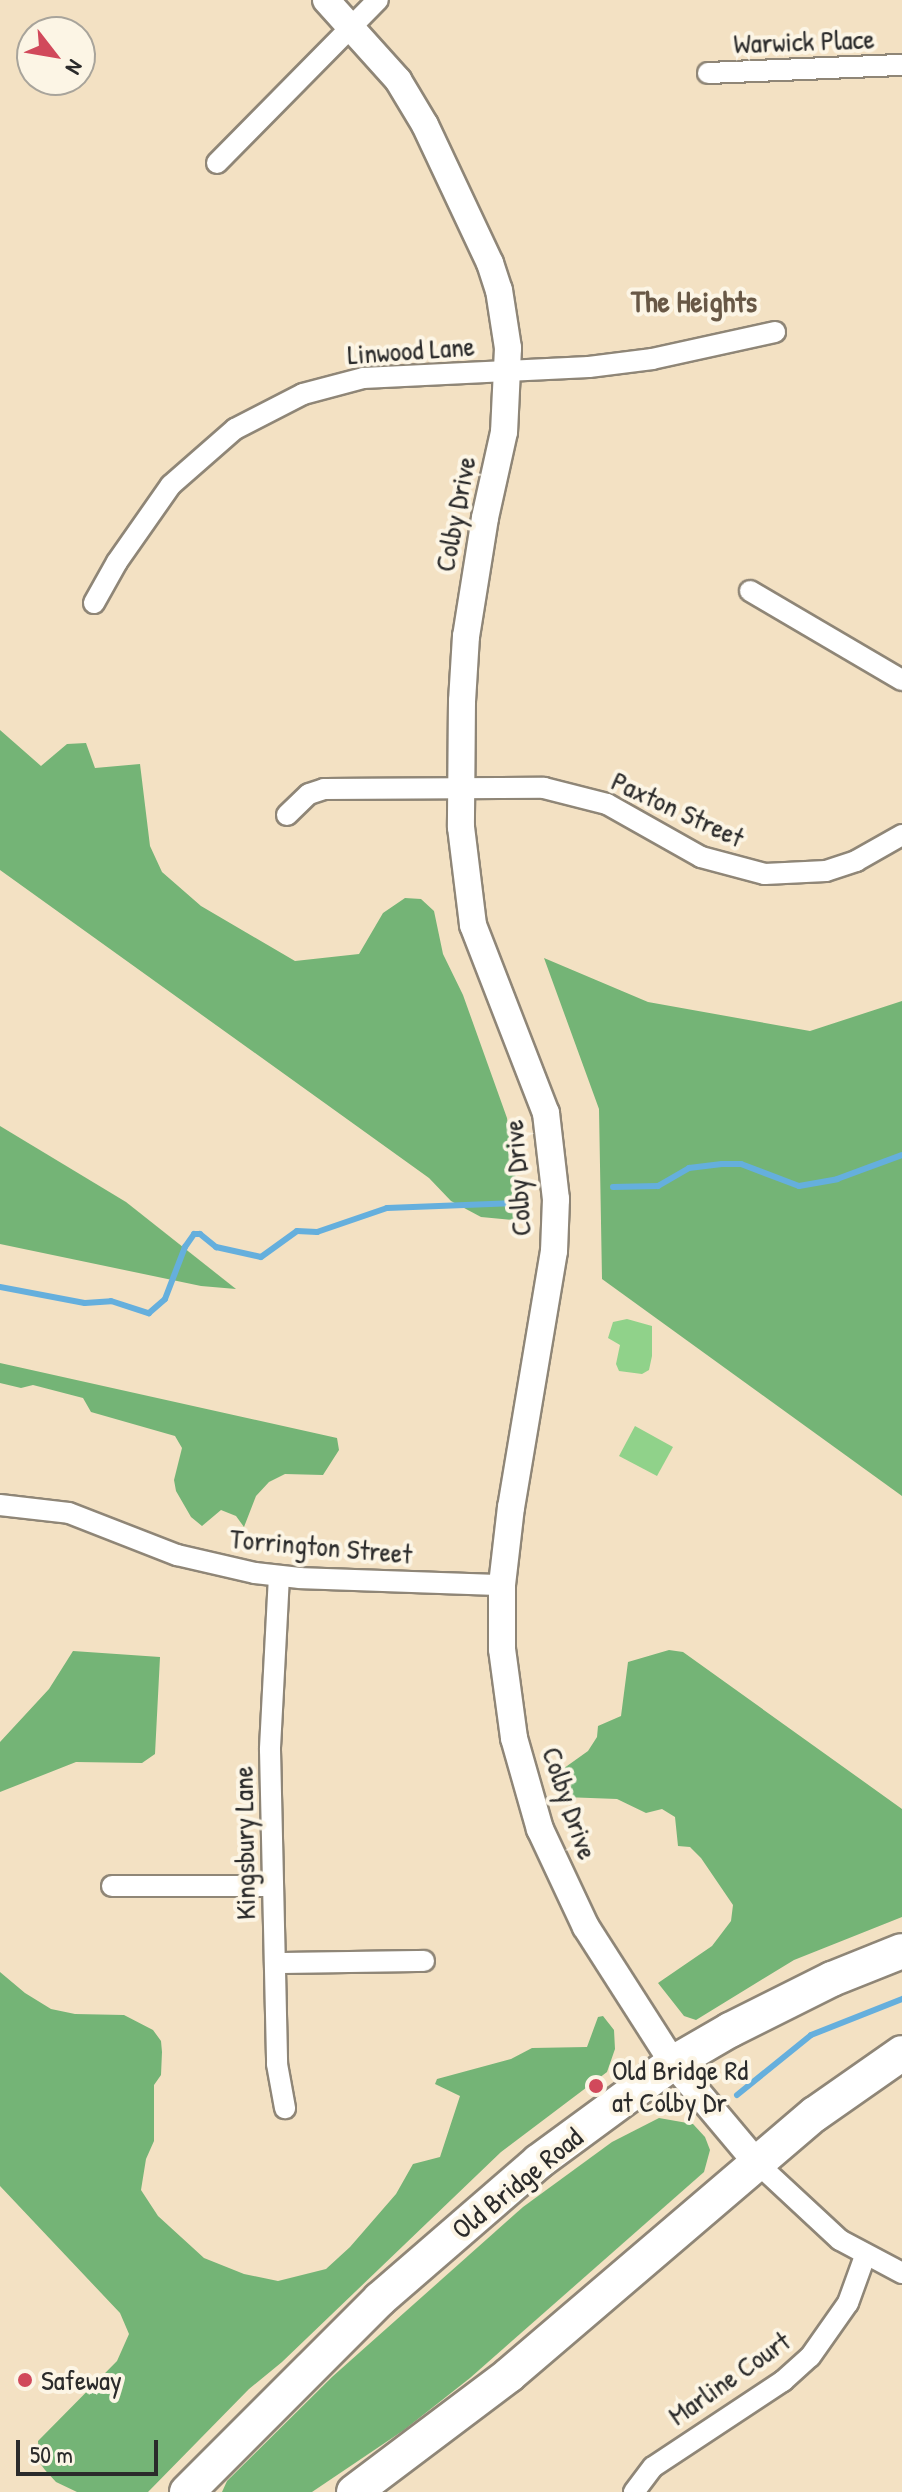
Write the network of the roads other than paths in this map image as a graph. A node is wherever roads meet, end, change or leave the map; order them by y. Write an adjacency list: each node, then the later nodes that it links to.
1 (326, 0): 3 (street, Colby Drive)
2 (378, 0): 3 (street)
3 (350, 26): 6 (street); 8 (street, Colby Drive)
4 (902, 65): 5 (street, Warwick Place)
5 (708, 73)
6 (217, 163)
7 (775, 332): 8 (street, Linwood Lane)
8 (510, 371): 10 (street, Linwood Lane); 12 (street, Colby Drive)
9 (750, 591): 11 (street)
10 (94, 603)
11 (902, 680)
12 (462, 789): 13 (street, Paxton Street); 14 (street, Paxton Street); 17 (street, Colby Drive)
13 (287, 815)
14 (902, 835)
15 (0, 1505): 16 (street, Torrington Street)
16 (279, 1576): 17 (street, Torrington Street); 19 (street, Kingsbury Lane)
17 (502, 1585): 24 (street, Colby Drive)
18 (112, 1886): 19 (street)
19 (273, 1886): 22 (street, Kingsbury Lane)
20 (902, 1951): 24 (main road, Old Bridge Road)
21 (424, 1961): 22 (street)
22 (275, 1963): 25 (street, Kingsbury Lane)
23 (902, 2053): 26 (main road)
24 (673, 2063): 26 (street, Colby Drive); 29 (main road, Old Bridge Road)
25 (285, 2108)
26 (757, 2163): 27 (street, Colby Drive); 30 (main road)
27 (865, 2256): 28 (street, Colby Drive); 31 (street, Marline Court)
28 (902, 2273)
29 (187, 2492)
30 (354, 2492)
31 (634, 2492)

